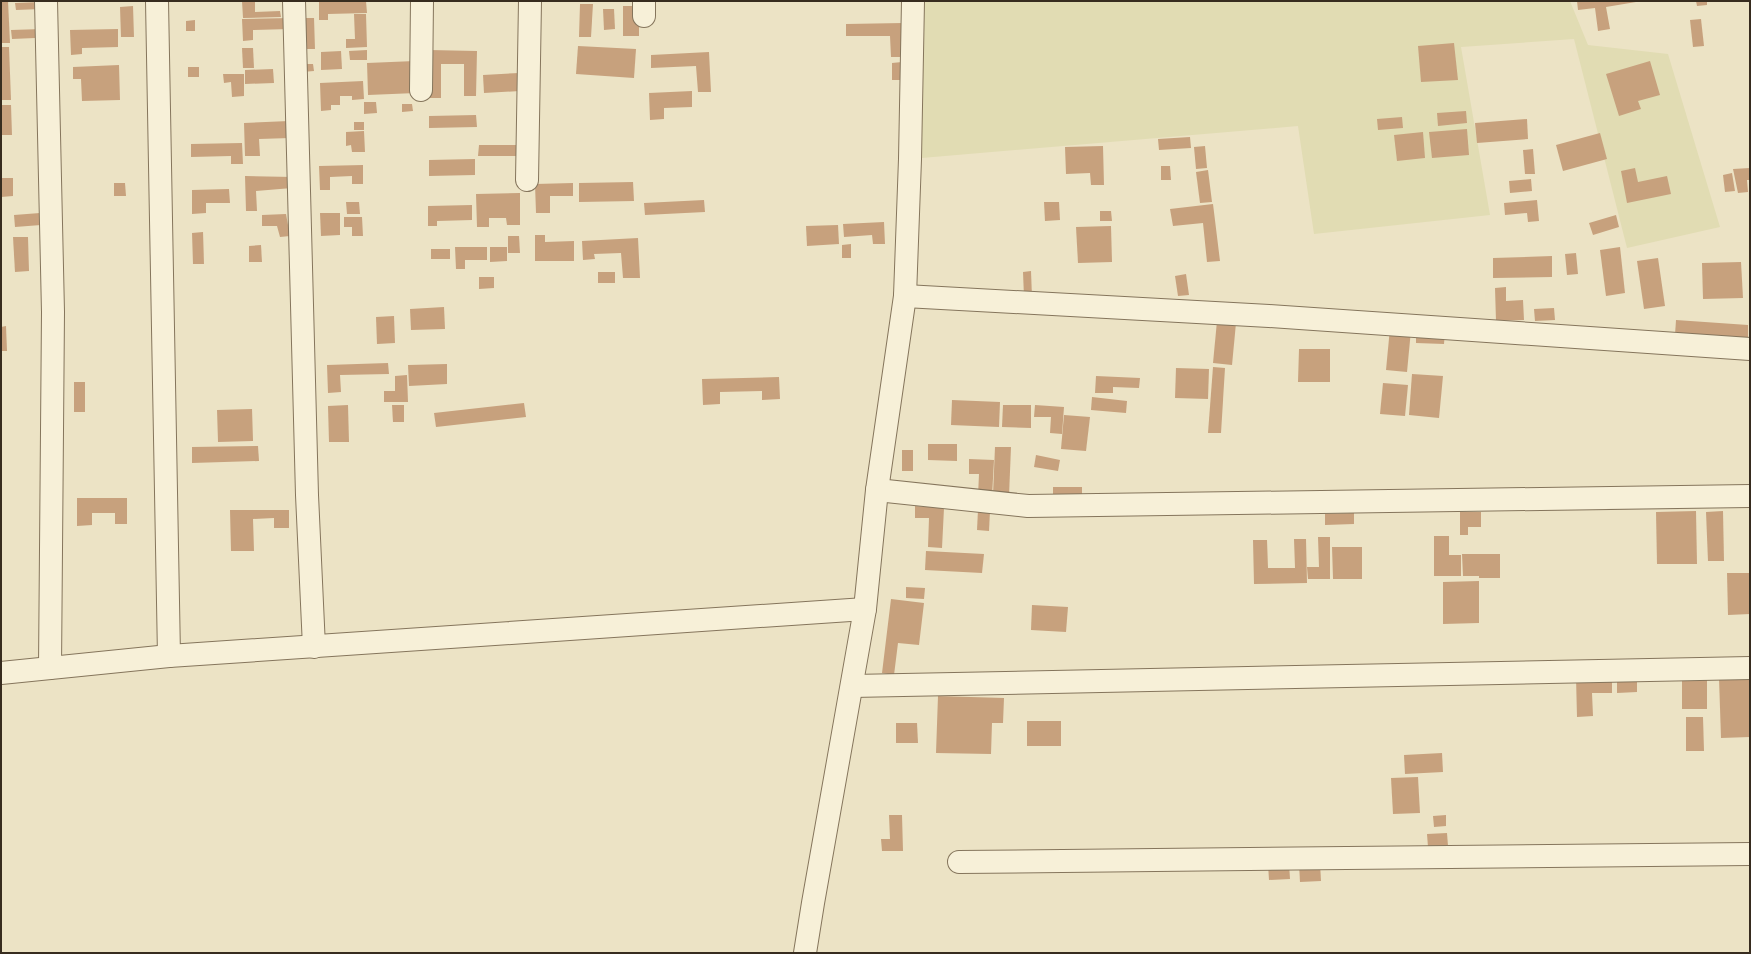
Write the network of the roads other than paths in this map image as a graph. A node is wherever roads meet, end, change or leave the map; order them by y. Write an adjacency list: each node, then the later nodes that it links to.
1 (46, 1): 16 (street)
2 (157, 1): 15 (street)
3 (294, 1): 14 (street)
4 (422, 1): 7 (street)
5 (530, 1): 8 (street)
6 (913, 1): 9 (street)
7 (421, 90)
8 (527, 180)
9 (905, 296): 10 (street); 11 (street)
10 (1750, 349)
11 (877, 490): 12 (street); 13 (street)
12 (1750, 496)
13 (865, 609): 14 (street); 19 (street)
14 (314, 647): 15 (street)
15 (169, 656): 16 (street)
16 (50, 668): 18 (street)
17 (1750, 668): 19 (street)
18 (1, 673)
19 (852, 686): 22 (street)
20 (1750, 854): 21 (street)
21 (959, 862)
22 (806, 953)

